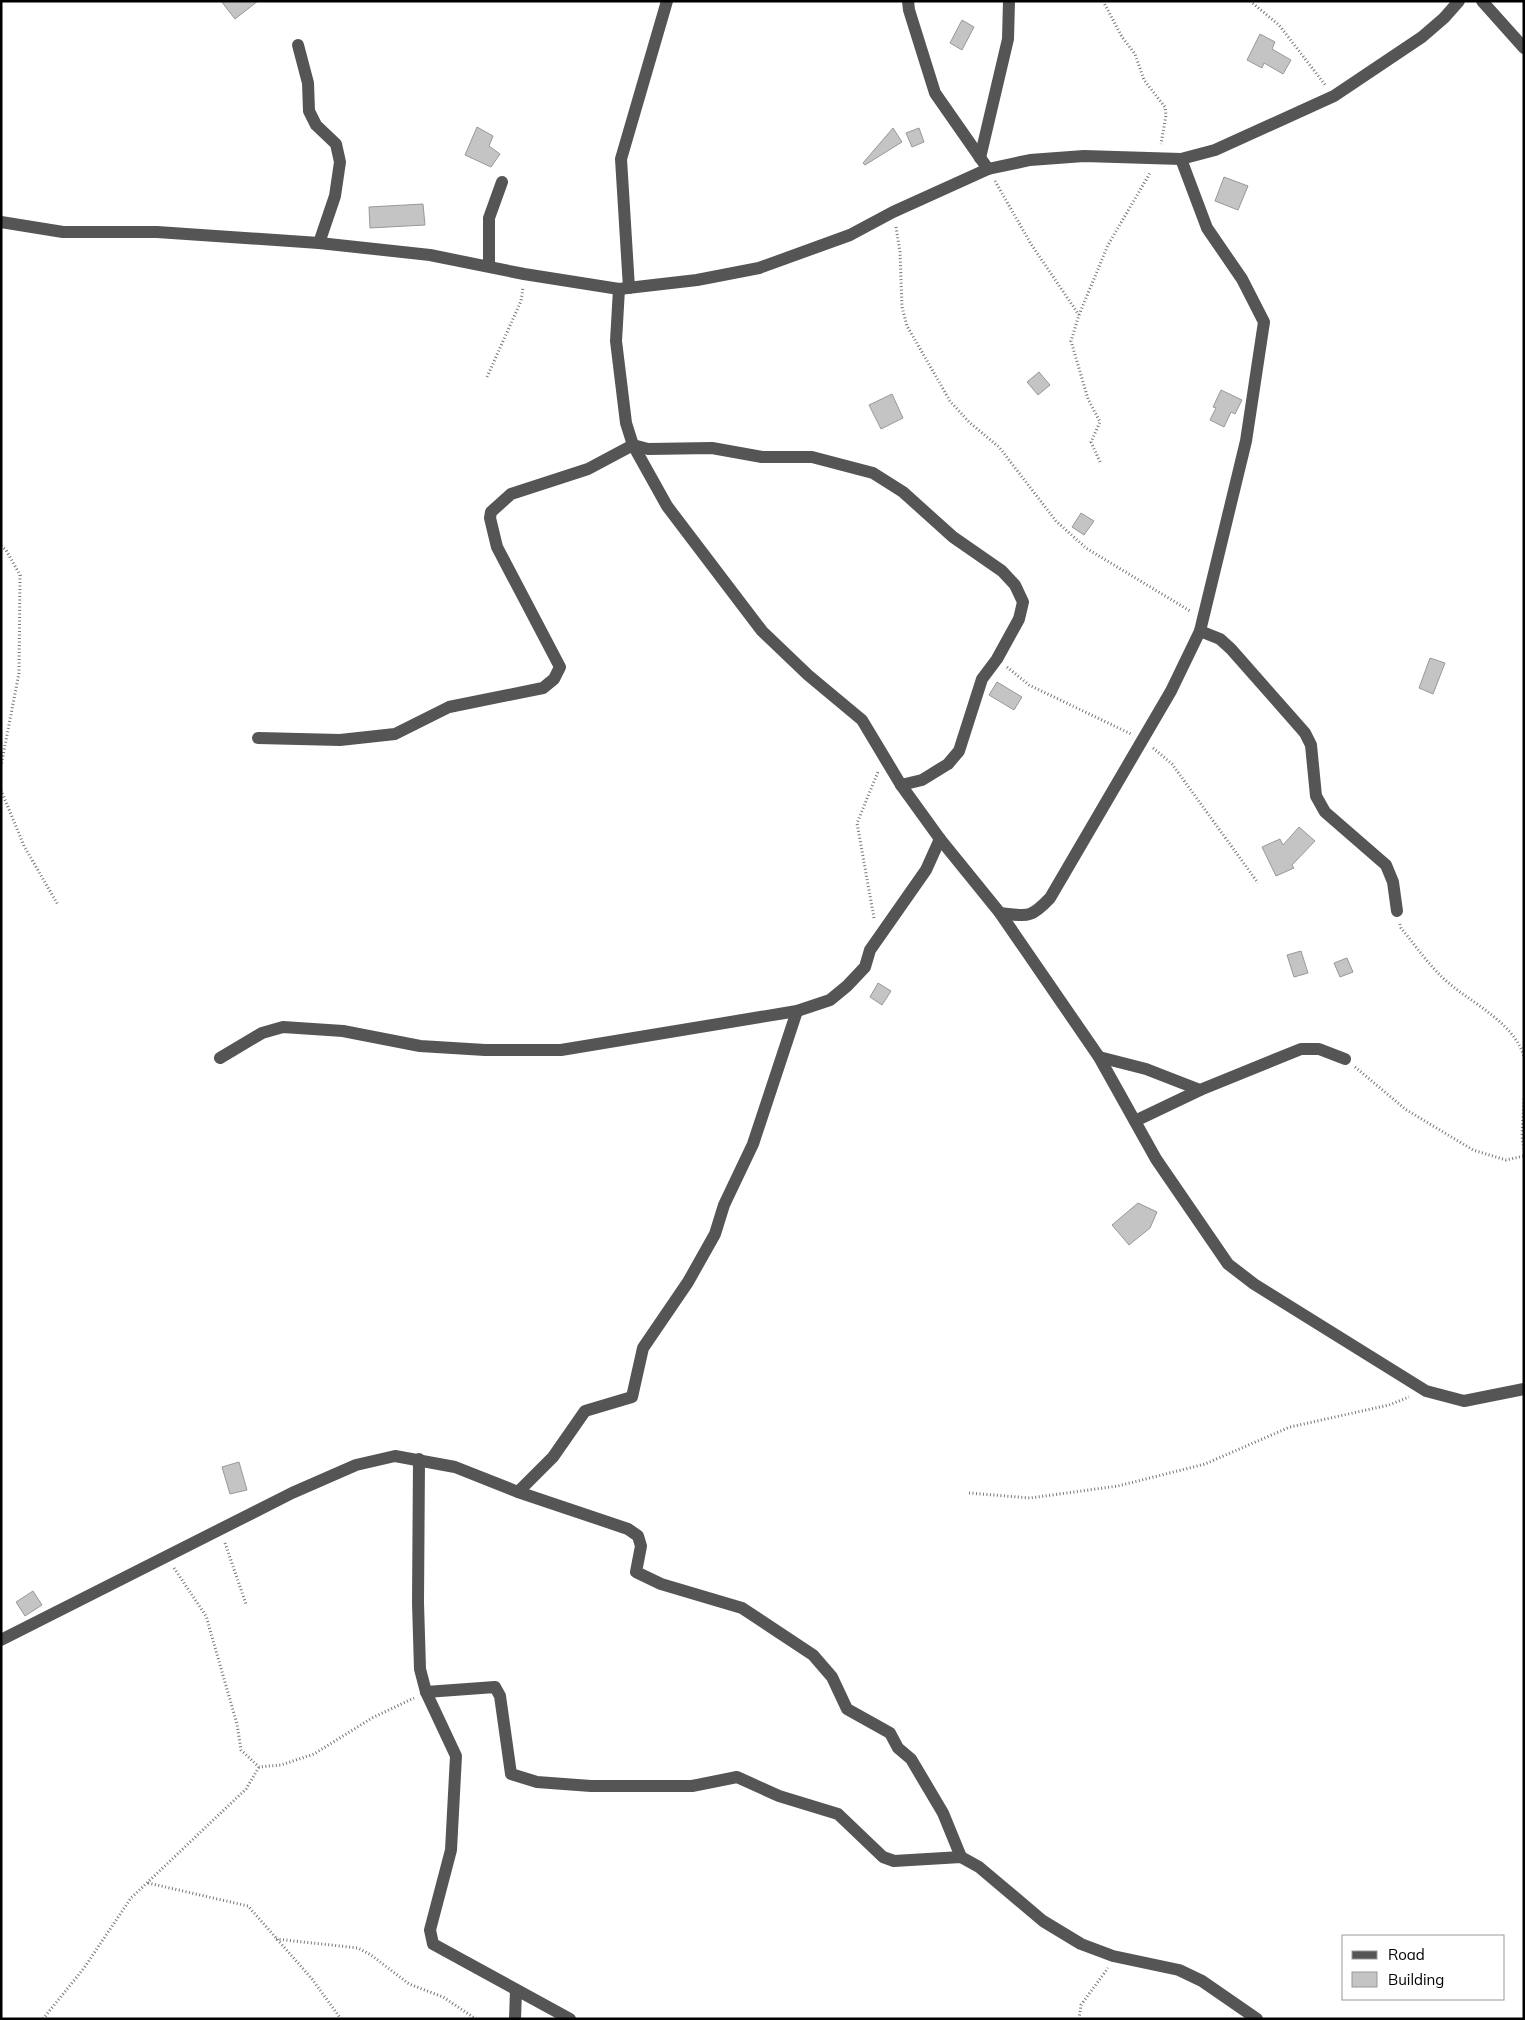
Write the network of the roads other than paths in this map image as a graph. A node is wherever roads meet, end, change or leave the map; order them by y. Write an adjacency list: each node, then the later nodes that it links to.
1 (667, 1): 15 (street)
2 (908, 1): 8 (street)
3 (1009, 1): 8 (street)
4 (1459, 1): 9 (street)
5 (1482, 1): 7 (street)
6 (298, 45): 13 (street)
7 (1524, 48)
8 (980, 158): 10 (street)
9 (1180, 159): 10 (street); 17 (street)
10 (988, 169): 15 (street)
11 (502, 182): 14 (street)
12 (1, 222): 13 (street)
13 (319, 243): 14 (street)
14 (489, 266): 15 (street)
15 (624, 288): 16 (street)
16 (633, 445): 18 (street); 19 (street); 19 (street)
17 (1201, 625): 21 (street); 22 (street)
18 (258, 738)
19 (901, 785): 20 (street)
20 (940, 839): 22 (street); 23 (street)
21 (1397, 911)
22 (1000, 913): 24 (street)
23 (797, 1011): 25 (street); 31 (street)
24 (1099, 1057): 27 (street); 28 (street)
25 (220, 1058)
26 (1345, 1059): 27 (street)
27 (1200, 1090): 28 (street)
28 (1135, 1121): 29 (street)
29 (1524, 1389)
30 (419, 1459): 31 (street); 32 (street); 33 (street)
31 (518, 1492): 34 (street)
32 (1, 1640)
33 (426, 1692): 34 (street); 35 (street)
34 (961, 1857): 38 (street)
35 (516, 1990): 36 (street); 37 (street)
36 (515, 2019)
37 (570, 2019)
38 (1257, 2019)

